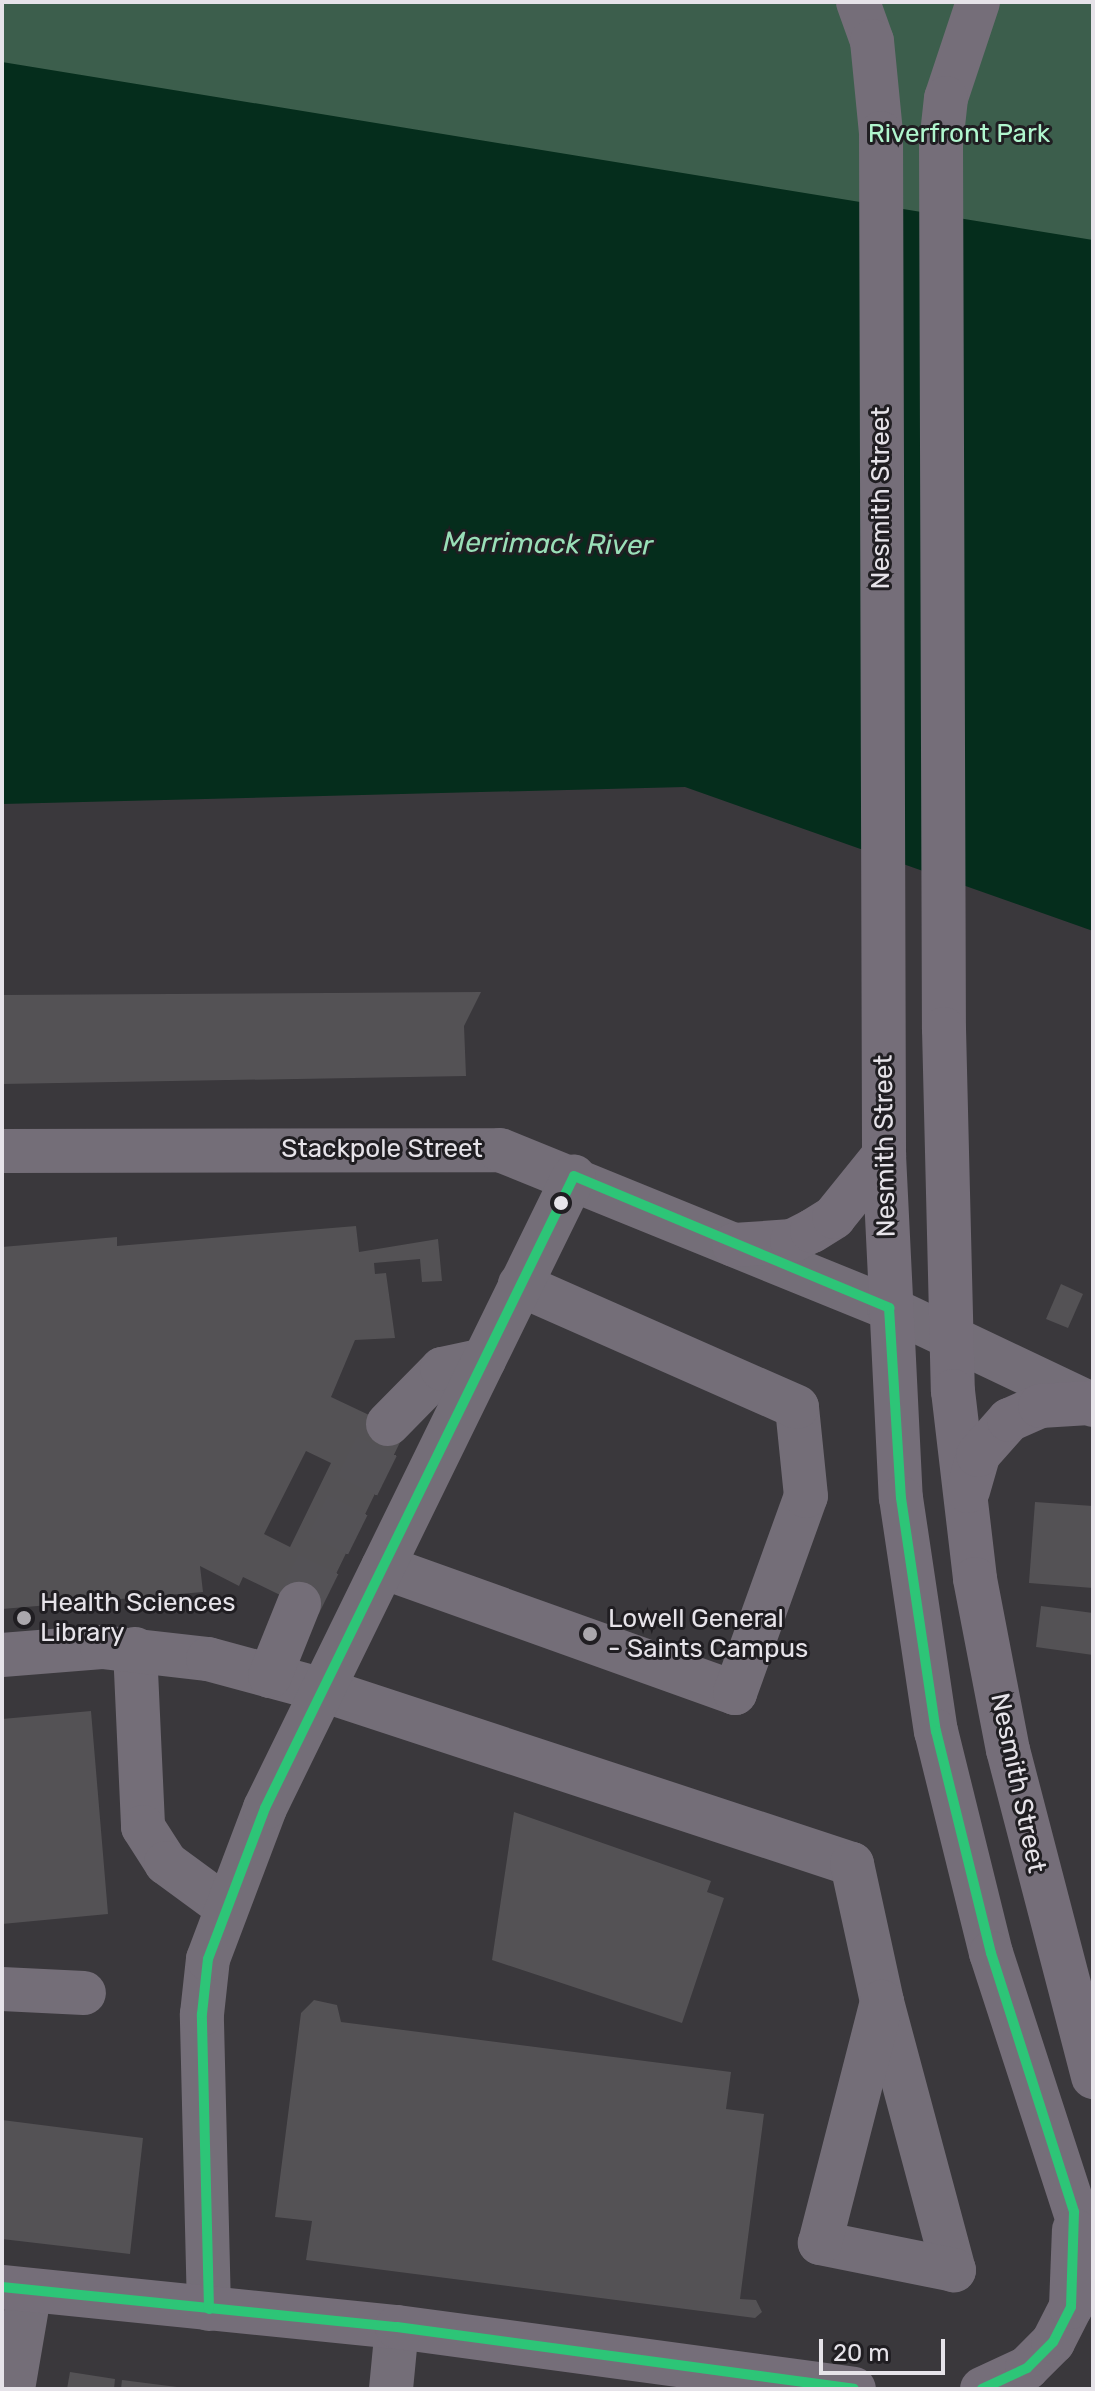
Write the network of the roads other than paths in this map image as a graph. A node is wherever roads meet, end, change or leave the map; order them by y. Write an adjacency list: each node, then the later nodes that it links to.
1 (858, 2): 4 (main road, Nesmith Street)
2 (978, 2): 9 (main road, Nesmith Street)
3 (2, 1151): 5 (street, Stackpole Street)
4 (884, 1155): 6 (main road); 8 (main road, Nesmith Street)
5 (574, 1176): 6 (street, Stackpole Street); 7 (street)
6 (734, 1245): 8 (street, Stackpole Street)
7 (520, 1285): 10 (street); 14 (street)
8 (889, 1308): 9 (street, Stackpole Street); 25 (main road, Nesmith Street)
9 (953, 1339): 11 (street, Stackpole Street); 13 (main road, Nesmith Street)
10 (484, 1360): 12 (street); 14 (street)
11 (1091, 1404): 13 (main road)
12 (388, 1424)
13 (965, 1501): 24 (main road, Nesmith Street)
14 (383, 1567): 19 (street)
15 (299, 1604): 18 (street)
16 (135, 1649): 17 (street); 18 (street); 20 (street)
17 (2, 1655)
18 (270, 1676): 19 (street)
19 (323, 1690): 20 (street); 23 (street)
20 (226, 1907): 28 (street)
21 (2, 1989): 22 (street)
22 (84, 1993)
23 (882, 2002): 23 (street)
24 (1093, 2077)
25 (1074, 2212): 26 (main road, Nesmith Street); 34 (main road)
26 (1093, 2267)
27 (16, 2288): 28 (main road); 31 (street)
28 (209, 2309): 29 (main road)
29 (397, 2327): 30 (main road); 32 (street)
30 (806, 2385): 33 (main road)
31 (13, 2389)
32 (391, 2389)
33 (854, 2389)
34 (982, 2389)

